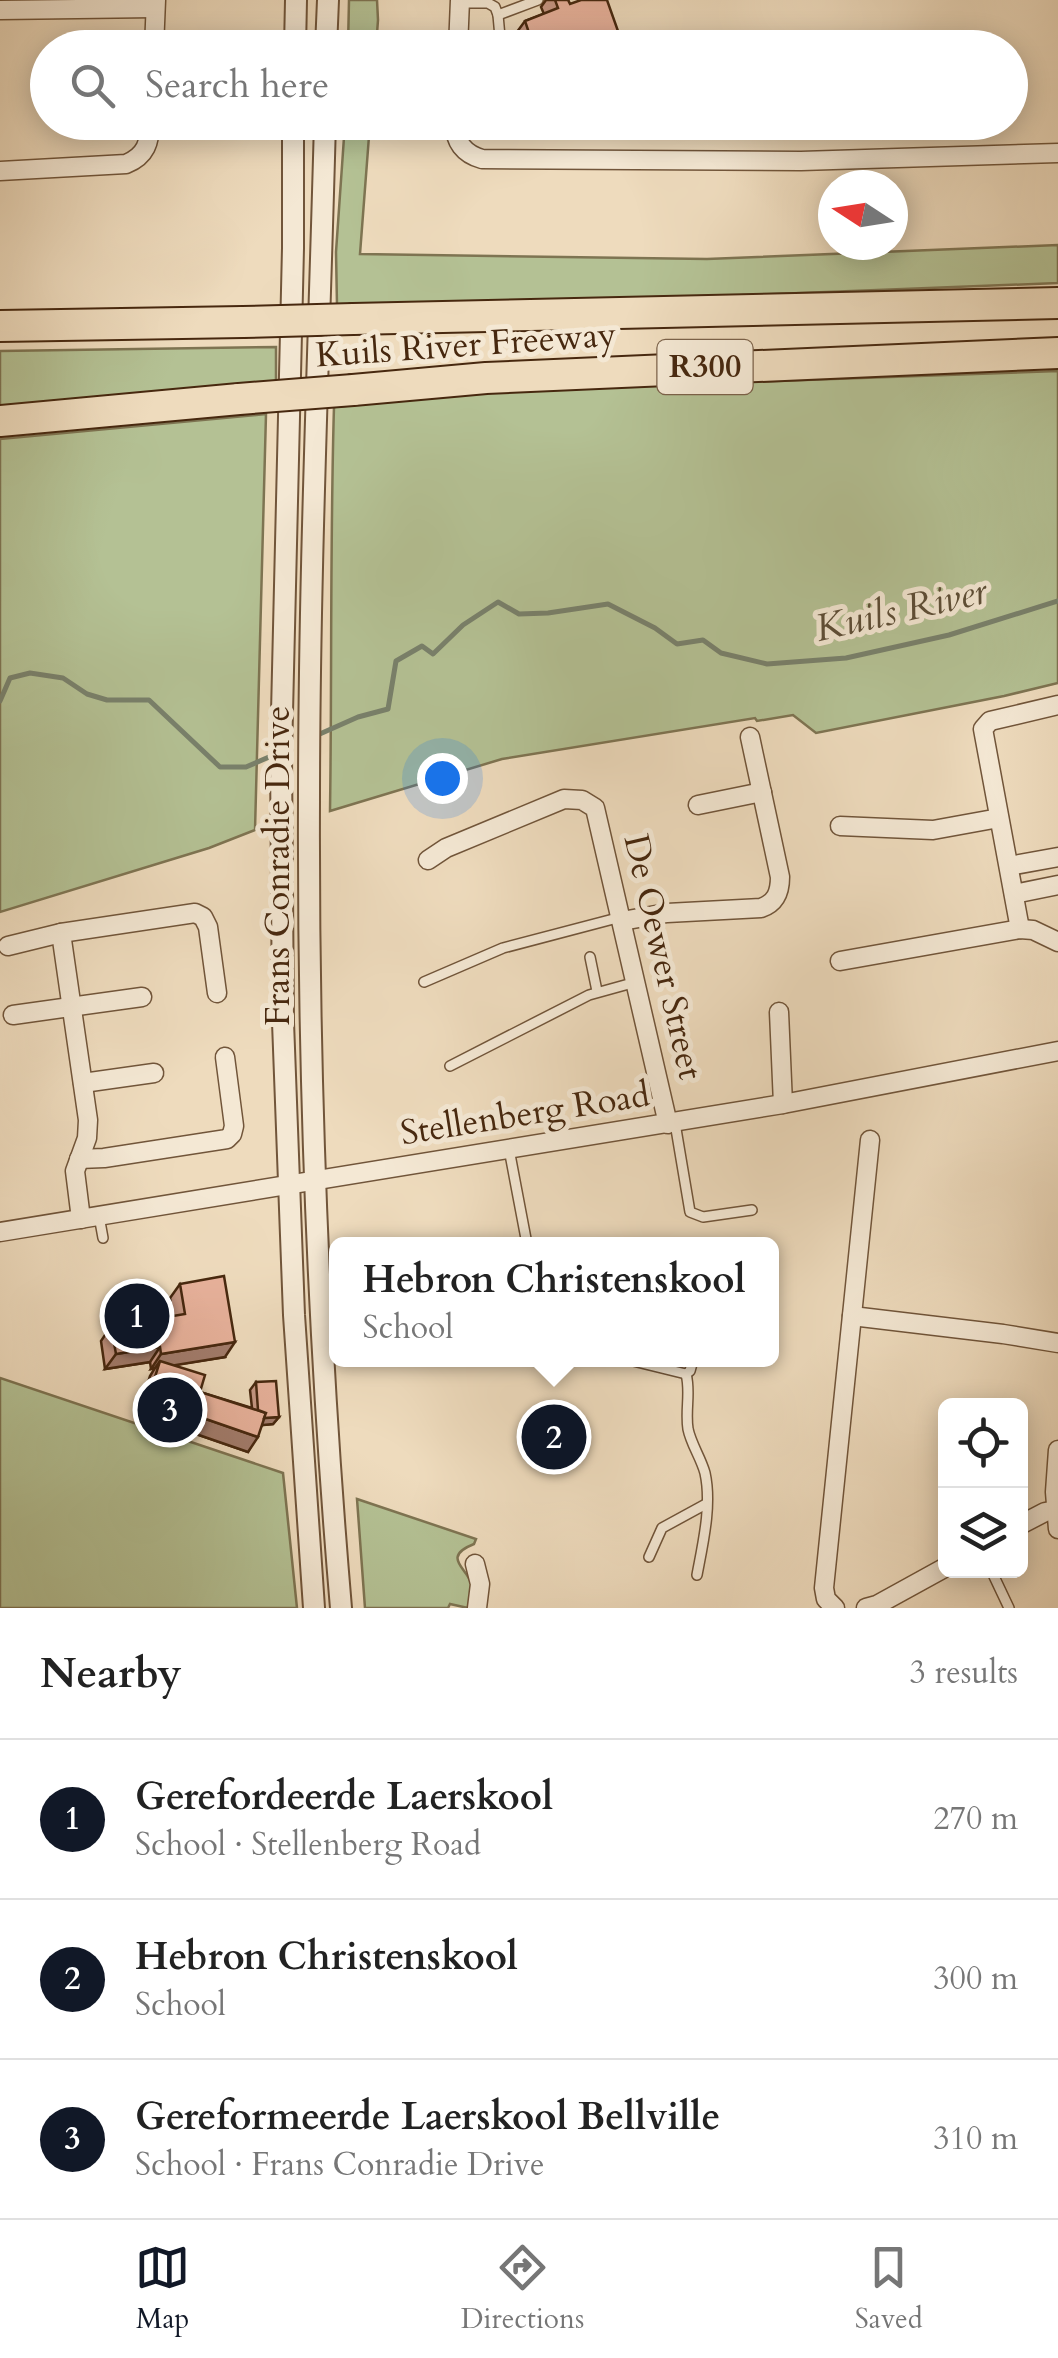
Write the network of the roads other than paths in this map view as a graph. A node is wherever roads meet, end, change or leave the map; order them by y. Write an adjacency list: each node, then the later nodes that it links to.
1 (296, 0): 9 (street)
2 (328, 0): 10 (street)
3 (538, 0): 7 (lane)
4 (460, 2): 7 (lane); 11 (street)
5 (155, 4): 6 (street); 8 (street)
6 (0, 10)
7 (498, 15): 12 (lane)
8 (154, 30)
9 (295, 30)
10 (327, 30)
11 (459, 30)
12 (499, 30)
13 (148, 140): 18 (street)
14 (293, 140): 60 (street, Frans Conradie Drive)
15 (324, 140): 59 (street, Frans Conradie Drive)
16 (458, 140): 17 (street)
17 (1058, 153)
18 (0, 171)
19 (1058, 303): 20 (highway, Kuils River Freeway / R300, bridge)
20 (0, 326)
21 (1058, 353): 22 (highway, Kuils River Freeway / R300, bridge)
22 (0, 422)
23 (1058, 705): 27 (street)
24 (750, 737): 25 (street)
25 (762, 792): 26 (street); 34 (street)
26 (698, 805)
27 (1000, 818): 28 (street); 31 (street)
28 (840, 826)
29 (1058, 857): 31 (street)
30 (428, 860): 34 (street, De Oewer Street)
31 (1009, 866): 33 (street)
32 (1058, 885): 33 (street)
33 (1014, 894): 35 (street)
34 (622, 919): 41 (lane); 42 (street, De Oewer Street)
35 (1020, 929): 37 (street); 40 (street)
36 (61, 934): 38 (street); 44 (street); 46 (street)
37 (1058, 942)
38 (8, 946)
39 (590, 956): 43 (lane)
40 (840, 962)
41 (424, 982)
42 (636, 982): 43 (lane); 55 (street, De Oewer Street)
43 (598, 992): 51 (lane)
44 (217, 993)
45 (142, 997): 46 (street)
46 (72, 1008): 48 (street); 53 (street)
47 (779, 1012): 54 (street)
48 (13, 1015)
49 (1058, 1051): 54 (street, Stellenberg Road)
50 (225, 1057): 58 (street)
51 (450, 1066)
52 (154, 1073): 53 (street)
53 (84, 1083): 58 (street)
54 (783, 1104): 55 (street, Stellenberg Road)
55 (672, 1123): 57 (street, Stellenberg Road); 61 (lane)
56 (870, 1140): 66 (street)
57 (509, 1150): 59 (street, Stellenberg Road); 64 (lane)
58 (78, 1159): 62 (street)
59 (317, 1180): 60 (street, Stellenberg Road); 82 (street, Frans Conradie Drive)
60 (287, 1184): 62 (street, Stellenberg Road); 81 (street, Frans Conradie Drive)
61 (752, 1210)
62 (90, 1217): 63 (street, Stellenberg Road); 65 (lane)
63 (0, 1232)
64 (526, 1237)
65 (103, 1238)
66 (852, 1316): 67 (street); 84 (street)
67 (1058, 1343)
68 (658, 1367): 70 (lane)
69 (691, 1367): 70 (lane)
70 (686, 1374): 72 (lane)
71 (1058, 1450): 73 (street)
72 (706, 1504): 75 (lane); 78 (lane)
73 (1057, 1520): 74 (street)
74 (1028, 1521)
75 (649, 1558)
76 (475, 1564): 83 (street)
77 (938, 1571): 80 (street)
78 (697, 1574)
79 (996, 1578): 85 (lane)
80 (873, 1607)
81 (314, 1608)
82 (340, 1608)
83 (477, 1608)
84 (835, 1608)
85 (1009, 1608)

